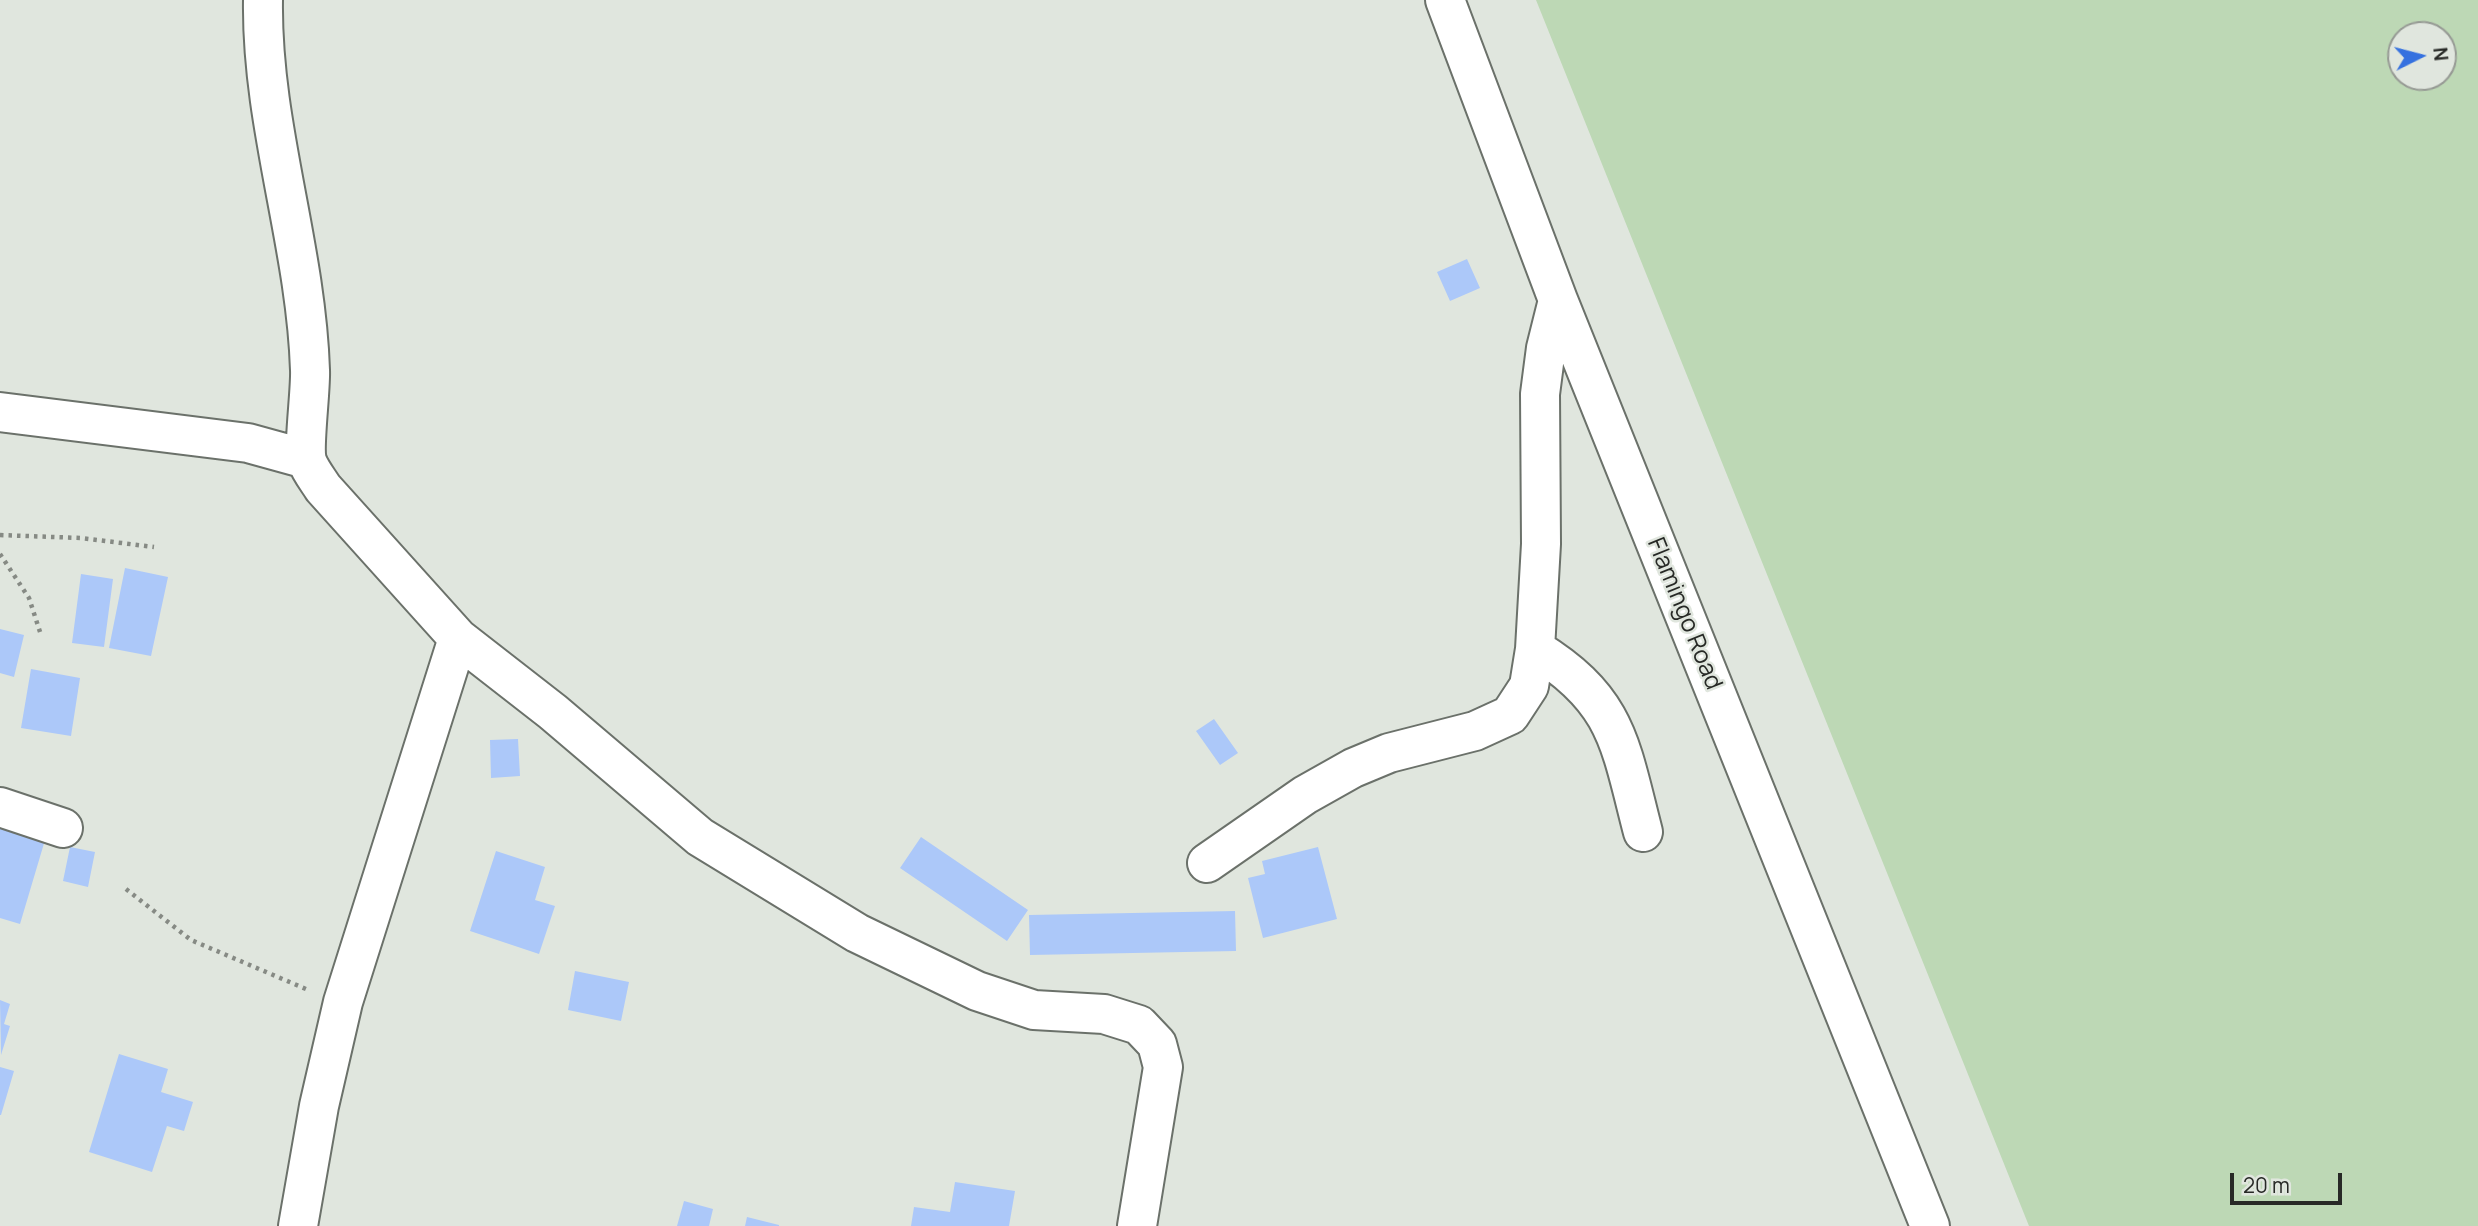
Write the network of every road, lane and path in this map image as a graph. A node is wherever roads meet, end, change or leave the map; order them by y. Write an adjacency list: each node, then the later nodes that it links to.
1 (263, 0): 5 (street)
2 (1445, 0): 3 (street, Flamingo Road)
3 (1558, 300): 11 (street); 20 (street, Flamingo Road)
4 (0, 412): 5 (street)
5 (306, 459): 10 (street)
6 (0, 535): 7 (path)
7 (154, 547)
8 (0, 554): 9 (path)
9 (41, 635)
10 (458, 638): 17 (street); 19 (street)
11 (1535, 649): 14 (street); 15 (street)
12 (0, 807): 13 (street)
13 (64, 828)
14 (1643, 832)
15 (1207, 863)
16 (126, 888): 17 (path)
17 (343, 1002): 18 (street)
18 (298, 1226)
19 (1136, 1226)
20 (1930, 1226)

